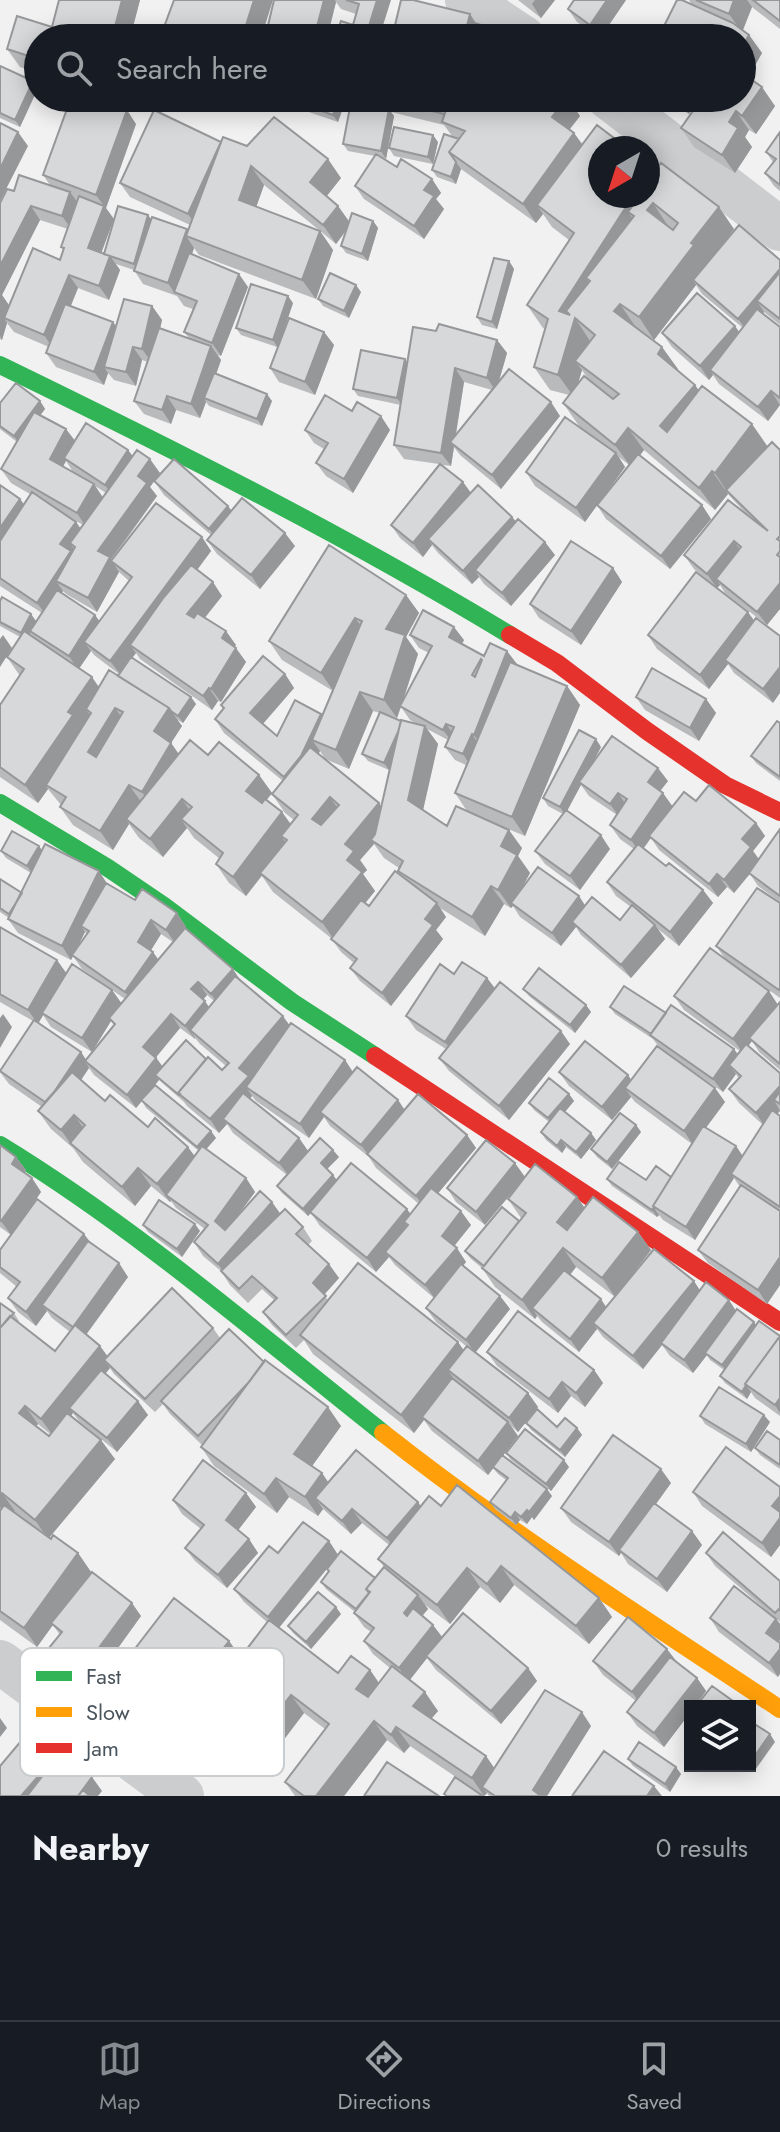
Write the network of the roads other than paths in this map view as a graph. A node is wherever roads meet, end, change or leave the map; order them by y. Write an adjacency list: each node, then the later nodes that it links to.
1 (467, 0): 2 (street)
2 (503, 24)
3 (627, 112): 4 (street)
4 (780, 229)
5 (0, 365): 7 (street)
6 (0, 803): 9 (street)
7 (780, 812)
8 (0, 1145): 12 (street)
9 (780, 1322)
10 (0, 1662): 11 (street)
11 (20, 1677)
12 (780, 1709)
13 (155, 1776): 14 (street)
14 (182, 1796)

